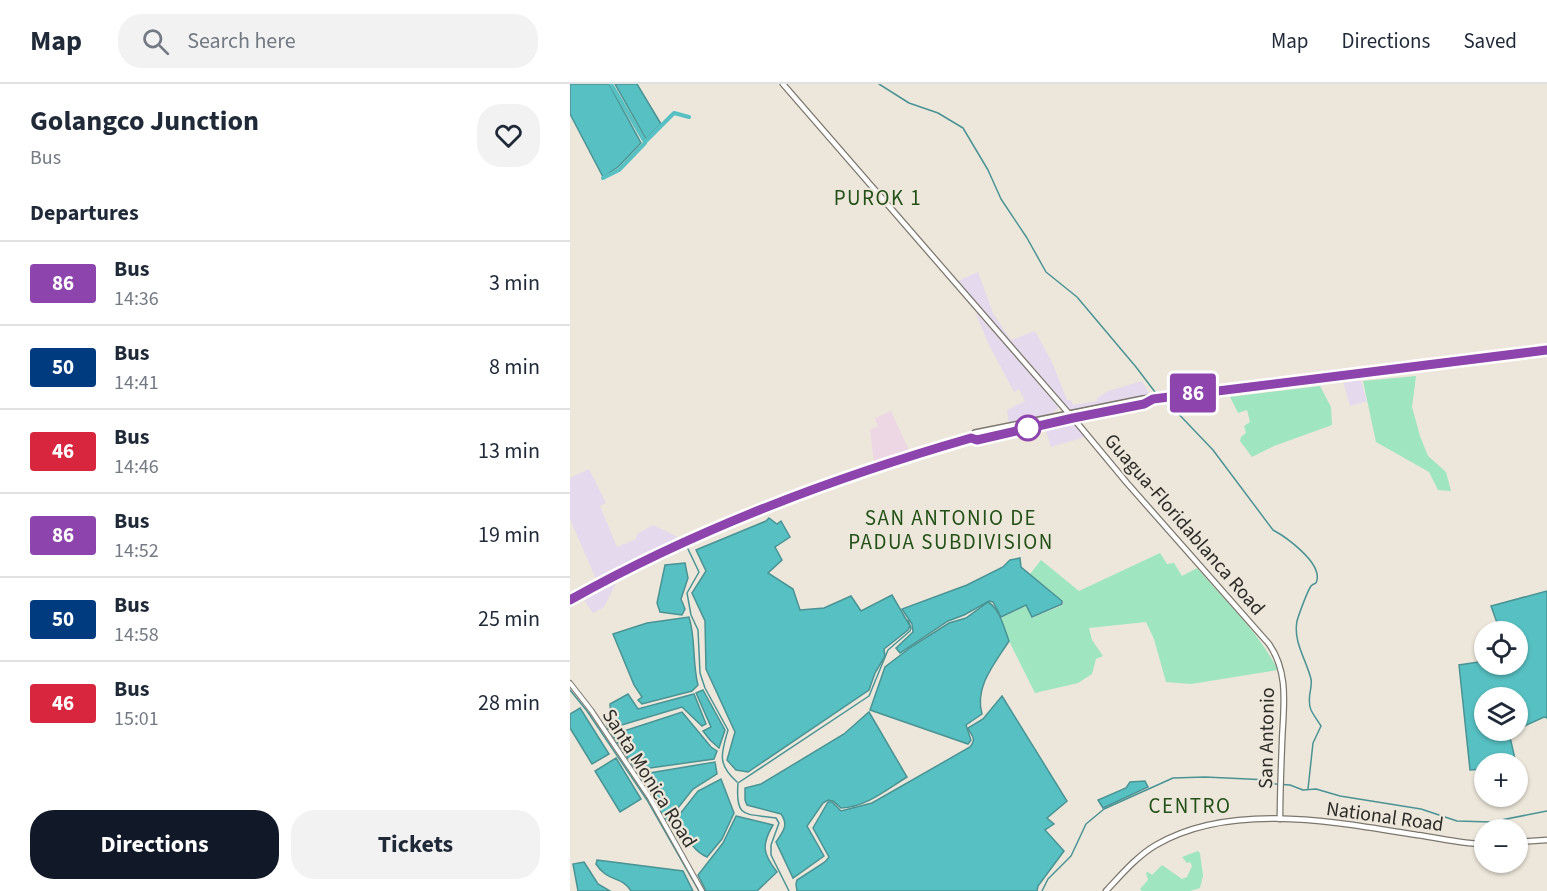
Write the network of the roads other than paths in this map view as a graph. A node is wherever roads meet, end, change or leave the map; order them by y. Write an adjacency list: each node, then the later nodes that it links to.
1 (783, 84): 3 (main road, Guagua-Floridablanca Road)
2 (1547, 350): 3 (highway)
3 (1071, 415): 4 (highway); 5 (main road, Guagua-Floridablanca Road)
4 (570, 600)
5 (1278, 659): 7 (main road, San Antonio)
6 (570, 683): 11 (street, Santa Monica Road)
7 (1280, 819): 10 (main road, National Road); 12 (main road, National Road)
8 (1547, 840): 9 (main road)
9 (1528, 841)
10 (1474, 844)
11 (702, 891)
12 (1106, 891)

